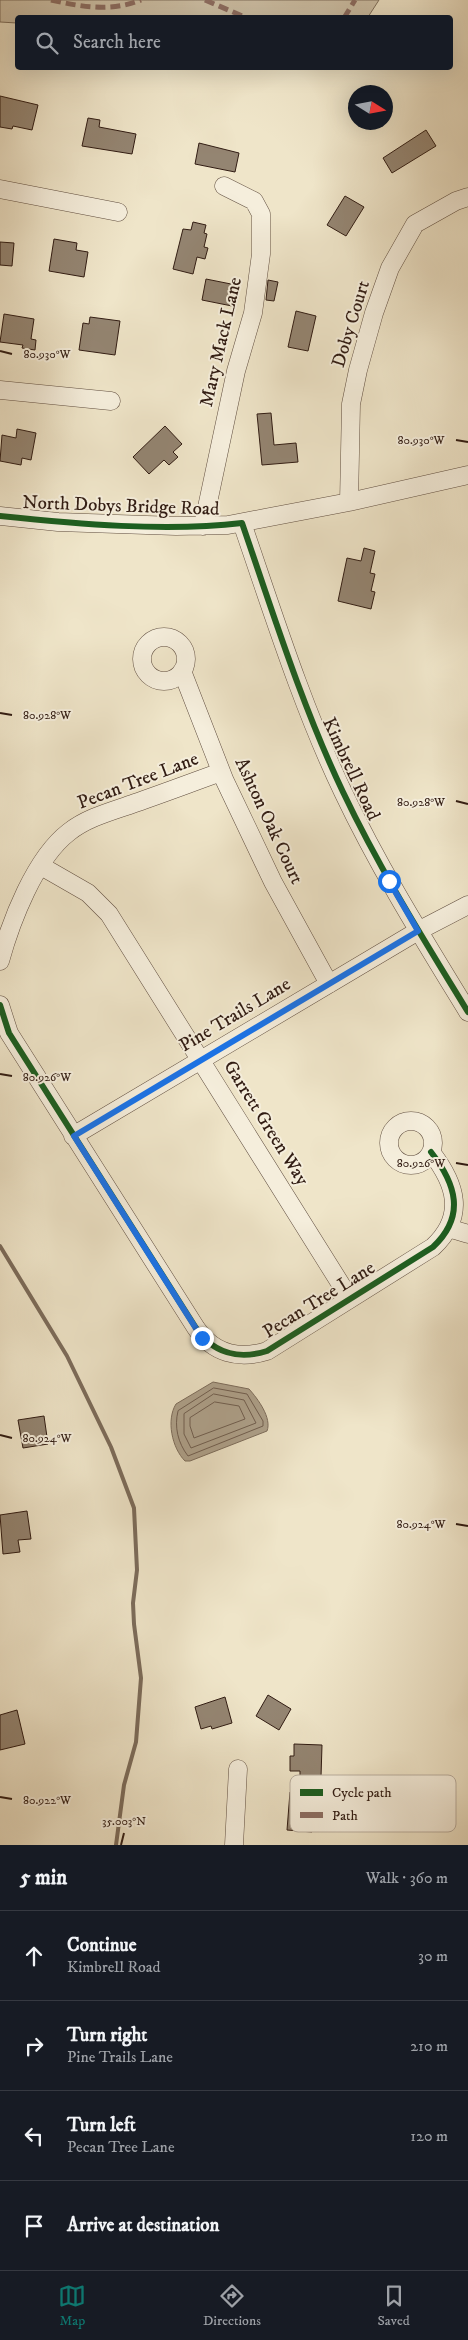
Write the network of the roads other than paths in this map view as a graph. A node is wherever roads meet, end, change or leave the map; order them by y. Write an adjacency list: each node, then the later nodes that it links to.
1 (224, 186): 11 (street, Mary Mack Lane)
2 (0, 189): 4 (street)
3 (468, 197): 8 (street, Doby Court)
4 (118, 212)
5 (0, 390): 6 (street)
6 (110, 400)
7 (468, 475): 8 (street, North Dobys Bridge Road)
8 (349, 502): 10 (street, North Dobys Bridge Road)
9 (0, 516): 11 (street, North Dobys Bridge Road)
10 (242, 523): 11 (street, North Dobys Bridge Road); 16 (street, Kimbrell Road)
11 (203, 526)
12 (182, 671): 13 (street, Ashton Oak Court)
13 (221, 772): 14 (street, Pecan Tree Lane); 18 (street, Ashton Oak Court)
14 (41, 866): 17 (street, Pecan Tree Lane); 21 (street, Garrett Green Way)
15 (468, 905): 16 (street, Pine Trails Lane)
16 (418, 931): 18 (street, Pine Trails Lane); 20 (street, Kimbrell Road)
17 (0, 961)
18 (329, 984): 21 (street, Pine Trails Lane)
19 (0, 1005): 22 (street, Pecan Tree Lane)
20 (468, 1012)
21 (202, 1060): 22 (street, Pine Trails Lane); 27 (street, Garrett Green Way)
22 (74, 1136): 27 (street, Pecan Tree Lane)
23 (431, 1152): 24 (street, Pecan Tree Lane)
24 (461, 1200): 25 (street, Pecan Tree Lane)
25 (448, 1228): 26 (street); 27 (street, Pecan Tree Lane)
26 (468, 1234)
27 (350, 1299)
28 (238, 1770): 29 (street)
29 (234, 1845)

